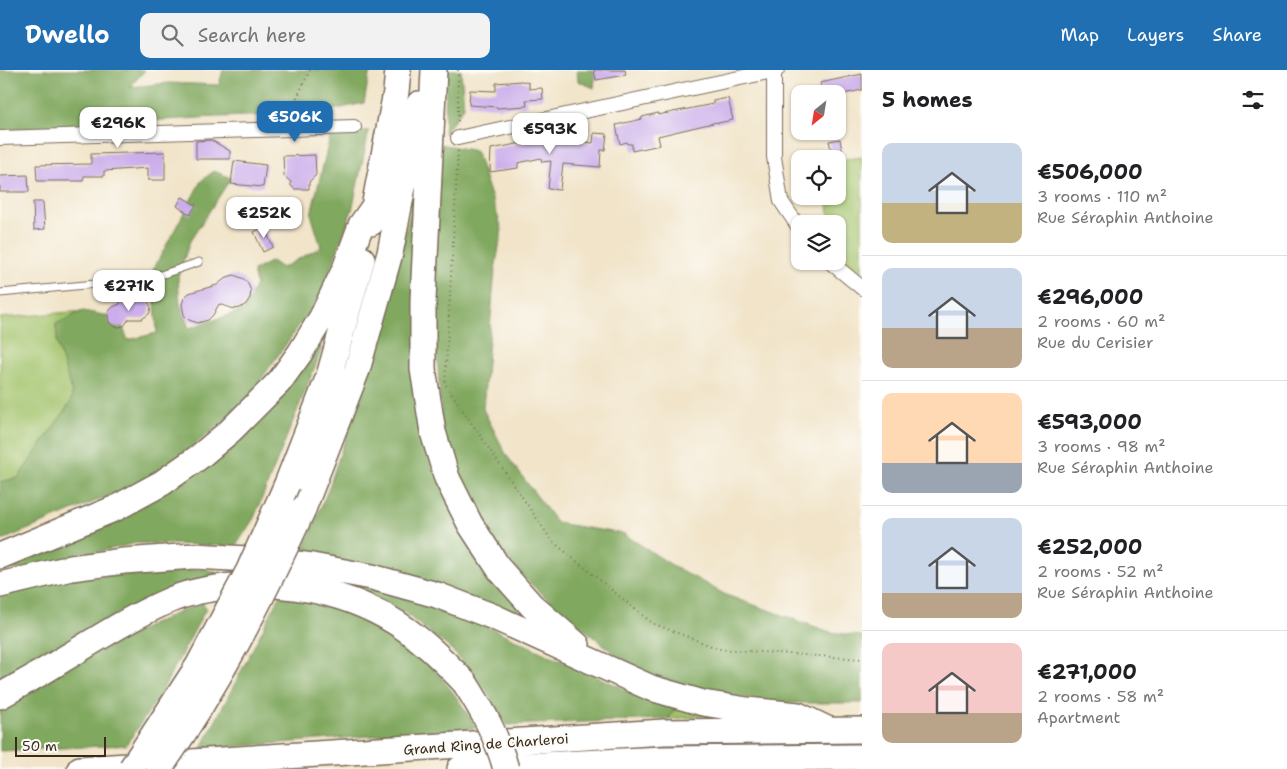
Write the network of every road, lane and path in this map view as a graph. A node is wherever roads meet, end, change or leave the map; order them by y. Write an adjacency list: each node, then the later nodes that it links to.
1 (310, 70): 8 (path)
2 (398, 70): 11 (highway)
3 (426, 70): 25 (highway, bridge)
4 (434, 70): 20 (highway)
5 (458, 70): 10 (path)
6 (770, 71): 10 (street); 12 (street)
7 (354, 127): 8 (street)
8 (282, 129): 9 (street)
9 (0, 138)
10 (458, 138): 19 (path)
11 (373, 208): 17 (highway); 27 (highway, bridge)
12 (791, 217)
13 (198, 262): 16 (lane)
14 (840, 270): 15 (street)
15 (862, 288)
16 (0, 293)
17 (0, 556)
18 (0, 585): 20 (highway)
19 (862, 659)
20 (614, 672): 22 (highway)
21 (0, 696): 30 (highway, bridge)
22 (829, 730): 23 (highway, Grand Ring de Charleroi); 26 (highway, Grand Ring de Charleroi)
23 (862, 730)
24 (862, 757): 29 (highway, Grand Ring de Charleroi)
25 (172, 759): 28 (highway, bridge)
26 (80, 769)
27 (131, 769)
28 (159, 769)
29 (460, 769)
30 (506, 769)

